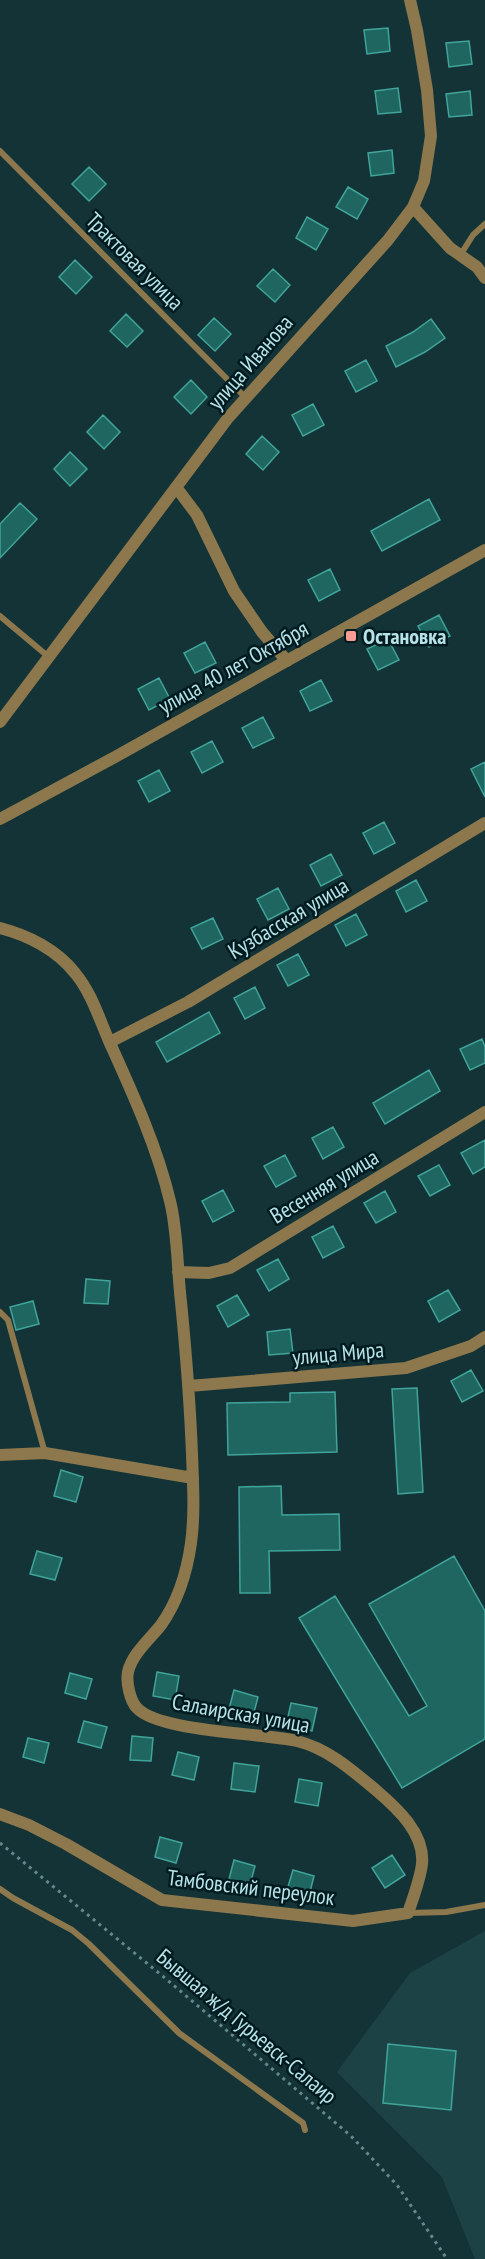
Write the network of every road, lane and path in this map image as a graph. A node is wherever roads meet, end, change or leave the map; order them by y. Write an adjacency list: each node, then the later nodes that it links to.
1 (410, 0): 3 (street, улица Иванова)
2 (0, 151): 7 (lane, Трактовая улица)
3 (412, 207): 5 (street); 7 (street, улица Иванова)
4 (485, 225): 5 (lane)
5 (461, 254): 6 (street)
6 (485, 278)
7 (245, 397): 8 (street, улица Иванова)
8 (176, 488): 11 (street, улица Иванова); 12 (street)
9 (485, 550): 12 (street, улица 40 лет Октября)
10 (0, 616): 11 (lane)
11 (50, 658): 13 (street, улица Иванова)
12 (287, 661): 14 (street, улица 40 лет Октября)
13 (0, 722)
14 (0, 819)
15 (485, 824): 17 (street, Кузбасская улица)
16 (0, 928): 17 (street, Салаирская улица)
17 (110, 1042): 19 (street, Салаирская улица)
18 (485, 1112): 19 (street, Весенняя улица)
19 (178, 1272): 22 (street, Салаирская улица)
20 (0, 1312): 23 (lane)
21 (485, 1337): 22 (street, улица Мира)
22 (189, 1386): 25 (street, Салаирская улица)
23 (45, 1453): 24 (street); 25 (street)
24 (0, 1455)
25 (193, 1478): 30 (street, Салаирская улица)
26 (0, 1814): 30 (street, Тамбовский переулок)
27 (0, 1843): 32 (path, Бывшая ж/д Гурьевск-Салаир)
28 (0, 1889): 31 (lane)
29 (485, 1905): 30 (lane)
30 (408, 1913)
31 (305, 2130)
32 (447, 2259)

